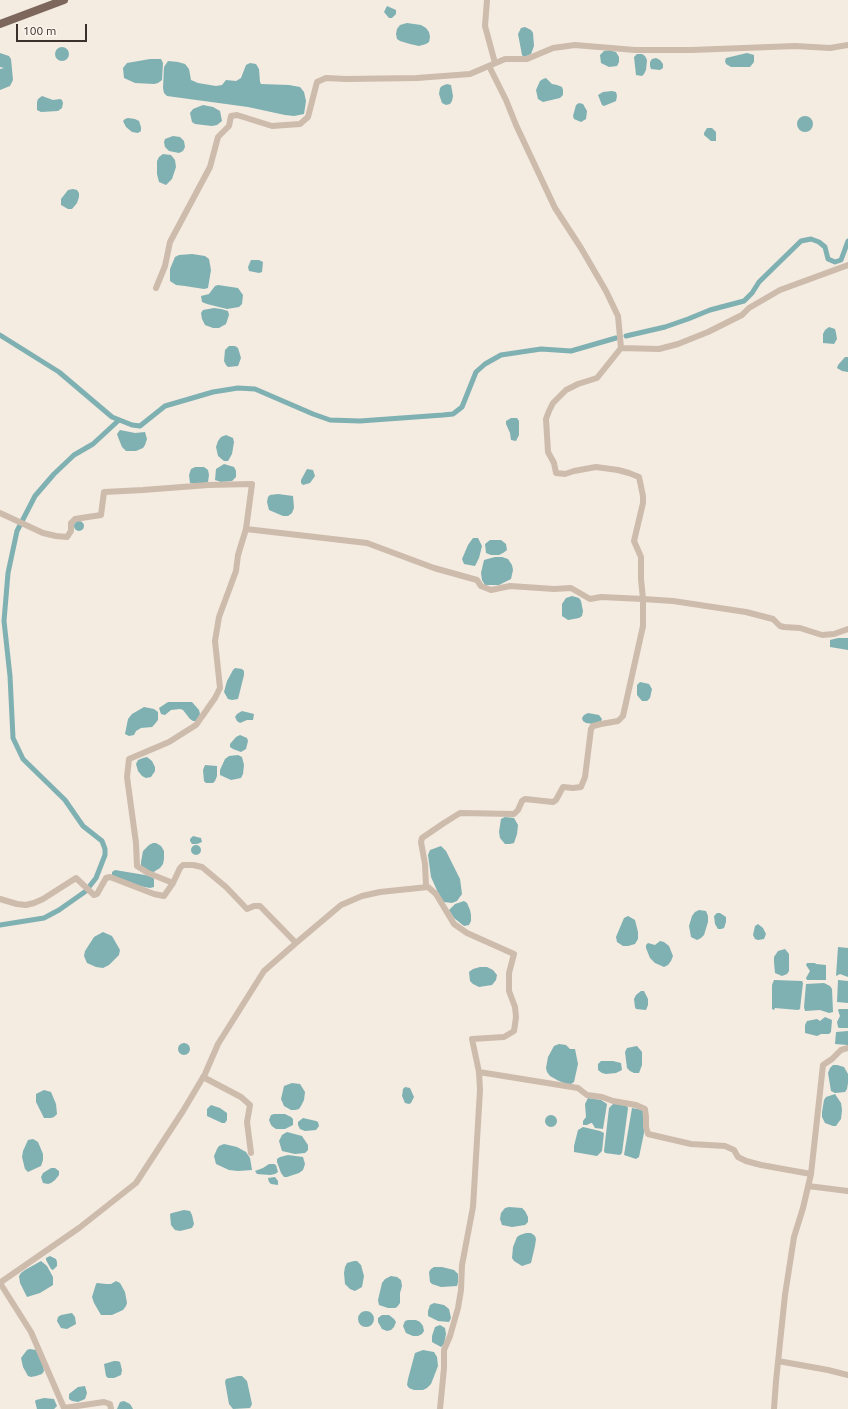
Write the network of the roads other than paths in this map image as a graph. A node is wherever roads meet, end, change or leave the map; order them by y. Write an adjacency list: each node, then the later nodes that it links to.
1 (64, 0): 3 (main road)
2 (487, 0): 5 (street)
3 (0, 24)
4 (848, 45): 5 (street)
5 (492, 64): 7 (street); 8 (street)
6 (848, 265): 8 (street)
7 (156, 288)
8 (621, 348): 11 (street)
9 (0, 513): 10 (street)
10 (246, 529): 11 (street); 13 (street)
11 (643, 599): 12 (street); 14 (street)
12 (848, 629)
13 (173, 883): 15 (street); 16 (street)
14 (426, 886): 16 (street); 18 (street)
15 (0, 899)
16 (296, 944): 19 (street)
17 (848, 1048): 21 (street)
18 (479, 1072): 21 (street); 28 (street)
19 (203, 1077): 20 (street); 24 (street)
20 (251, 1153)
21 (811, 1174): 22 (street)
22 (808, 1186): 23 (street); 25 (street)
23 (848, 1191)
24 (0, 1282): 27 (street)
25 (778, 1361): 26 (street); 29 (street)
26 (848, 1375)
27 (111, 1409)
28 (440, 1409)
29 (774, 1409)

